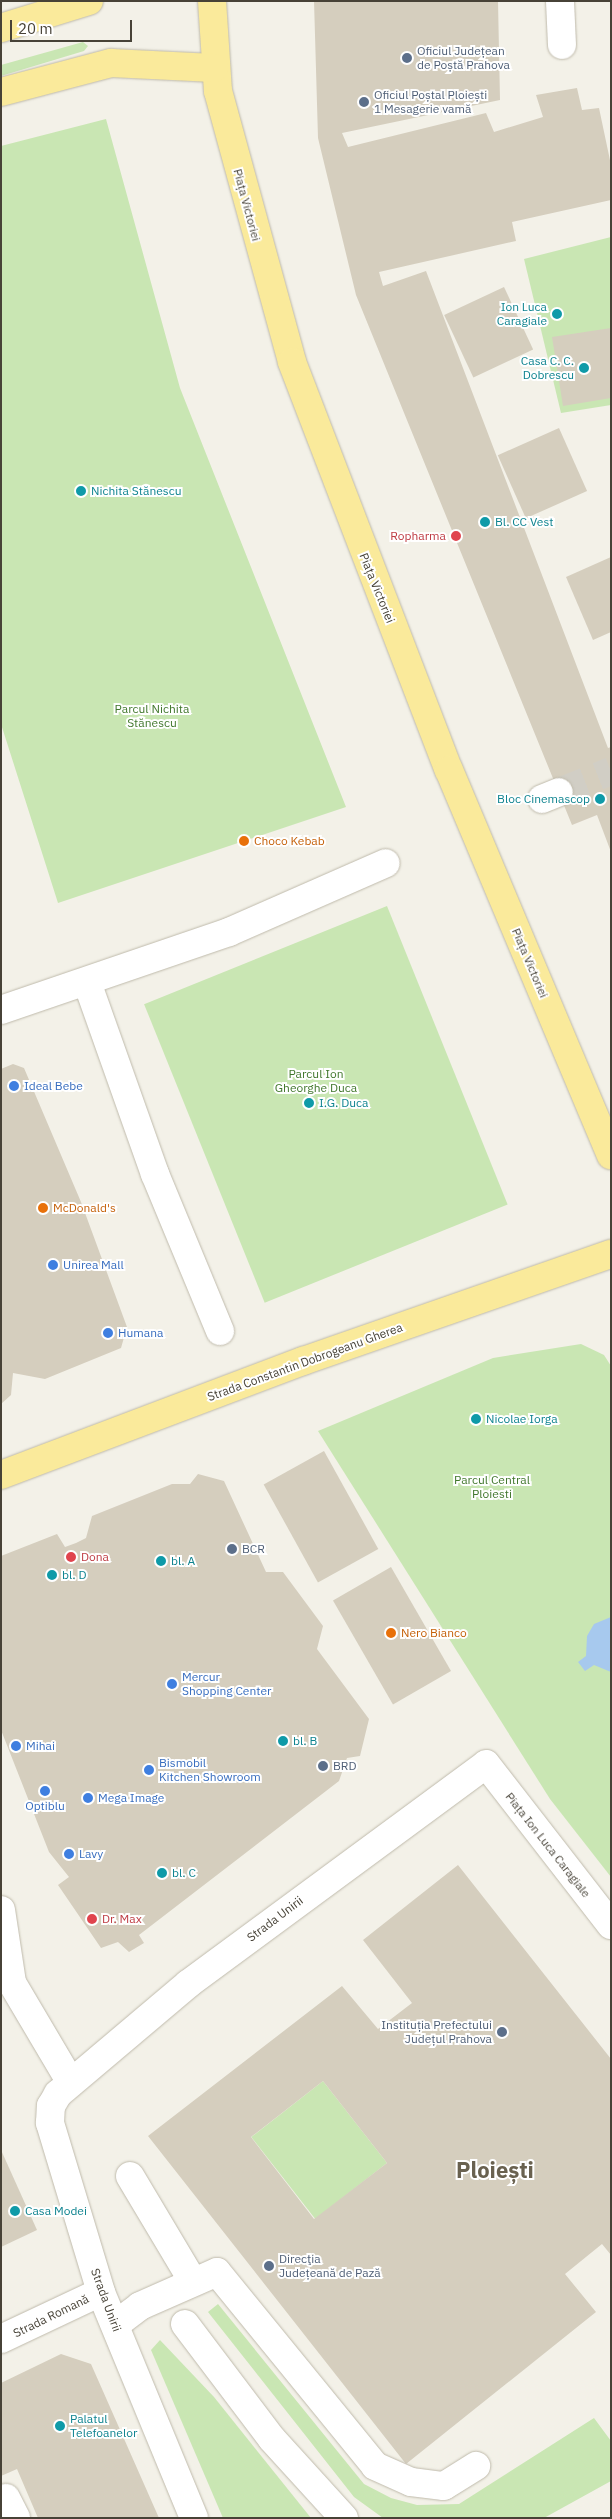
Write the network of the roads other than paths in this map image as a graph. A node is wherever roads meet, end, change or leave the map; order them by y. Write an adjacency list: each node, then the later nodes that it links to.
1 (89, 1): 4 (main road)
2 (212, 1): 6 (main road, Piața Victoriei)
3 (560, 1): 5 (street)
4 (1, 28)
5 (562, 45)
6 (214, 68): 7 (main road); 11 (main road, Piața Victoriei)
7 (1, 92)
8 (386, 863): 9 (street)
9 (87, 982): 10 (street); 13 (street)
10 (1, 1010)
11 (611, 1155)
12 (611, 1254): 14 (main road, Strada Constantin Dobrogeanu Gherea)
13 (220, 1331)
14 (1, 1475)
15 (486, 1764): 17 (street, Piața Ion Luca Caragiale); 19 (street, Strada Unirii)
16 (1, 1910): 18 (street)
17 (611, 1926)
18 (6, 1983): 19 (street)
19 (70, 2081): 22 (street, Strada Unirii)
20 (130, 2176): 21 (street)
21 (192, 2280): 24 (street); 26 (street)
22 (101, 2292): 24 (street, Strada Unirii); 25 (street, Strada Romană)
23 (185, 2324): 28 (street)
24 (115, 2325): 27 (street, Strada Unirii)
25 (1, 2340)
26 (476, 2466)
27 (194, 2518)
28 (344, 2518)

